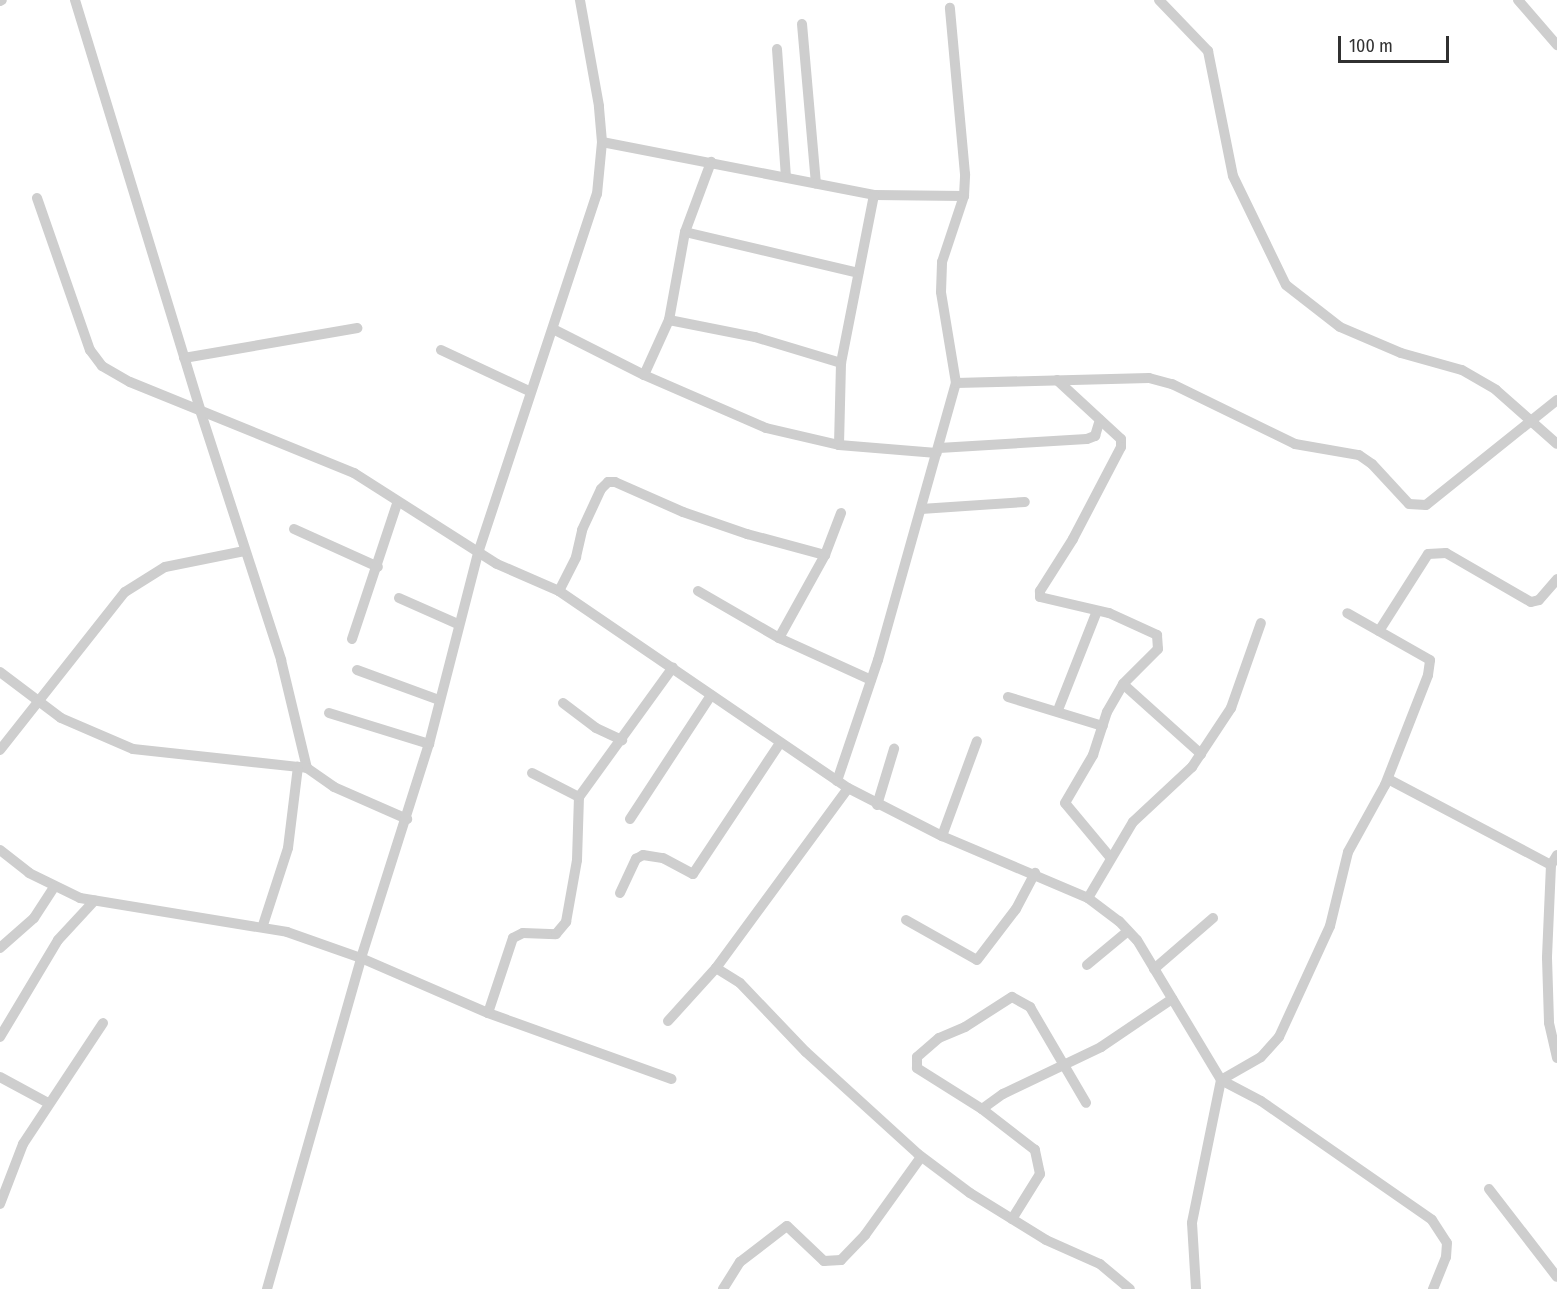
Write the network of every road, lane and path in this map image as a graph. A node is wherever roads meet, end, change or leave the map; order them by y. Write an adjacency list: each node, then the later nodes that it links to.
1 (75, 0): 22 (street)
2 (580, 0): 9 (street)
3 (1159, 0): 31 (street)
4 (1518, 0): 7 (street)
5 (950, 8): 14 (street)
6 (802, 24): 12 (street)
7 (1557, 45)
8 (777, 49): 11 (street)
9 (602, 142): 10 (street); 20 (street)
10 (711, 162): 11 (street); 16 (street)
11 (786, 177): 12 (street)
12 (816, 183): 13 (street)
13 (874, 195): 14 (street); 17 (street)
14 (964, 196): 26 (street)
15 (37, 198): 29 (street)
16 (685, 232): 17 (street); 18 (street)
17 (858, 273): 23 (street)
18 (669, 320): 23 (street); 24 (street)
19 (357, 327): 22 (street)
20 (553, 328): 24 (street); 27 (street)
21 (441, 350): 27 (street)
22 (184, 358): 29 (street)
23 (841, 363): 32 (street)
24 (644, 375): 32 (street)
25 (1057, 380): 26 (street); 30 (street); 31 (street)
26 (956, 383): 34 (street)
27 (531, 392): 41 (street)
28 (1557, 400): 31 (street)
29 (200, 410): 36 (street); 40 (street)
30 (1100, 420): 34 (street); 48 (street)
31 (1532, 422): 33 (street)
32 (839, 444): 34 (street)
33 (1557, 444)
34 (938, 451): 37 (street)
35 (1025, 502): 37 (street)
36 (397, 504): 41 (street); 43 (street)
37 (921, 509): 58 (street)
38 (841, 513): 42 (street)
39 (294, 529): 43 (street)
40 (244, 551): 63 (street); 75 (street)
41 (478, 553): 45 (street); 51 (street)
42 (825, 555): 45 (street); 53 (street)
43 (378, 567): 54 (street)
44 (1557, 579): 52 (street)
45 (559, 591): 55 (street)
46 (698, 591): 53 (street)
47 (399, 598): 51 (street)
48 (1097, 611): 59 (street); 65 (street)
49 (1347, 613): 52 (street)
50 (1261, 623): 74 (street)
51 (458, 624): 62 (street)
52 (1379, 631): 77 (street)
53 (779, 638): 58 (street)
54 (352, 639)
55 (673, 667): 60 (street); 68 (street)
56 (357, 670): 62 (street)
57 (0, 672): 63 (street)
58 (871, 680): 78 (street)
59 (1123, 684): 67 (street); 74 (street)
60 (711, 695): 70 (street); 83 (street)
61 (1008, 697): 65 (street)
62 (439, 700): 71 (street)
63 (39, 702): 73 (street); 75 (street)
64 (563, 703): 68 (street)
65 (1058, 710): 67 (street)
66 (329, 713): 71 (street)
67 (1103, 726): 86 (street)
68 (622, 740): 80 (street)
69 (977, 741): 84 (street)
70 (780, 743): 78 (street); 90 (street)
71 (429, 744): 82 (street)
72 (894, 749): 81 (street)
73 (0, 750)
74 (1201, 754): 86 (street)
75 (303, 767): 82 (street); 95 (street)
76 (532, 773): 80 (street)
77 (1388, 779): 87 (street); 111 (street)
78 (837, 781): 79 (street)
79 (848, 788): 81 (street); 100 (street)
80 (579, 797): 103 (street)
81 (877, 804): 84 (street)
82 (408, 819): 98 (street)
83 (630, 819)
84 (942, 836): 88 (street)
85 (0, 850): 89 (street)
86 (1110, 857): 91 (street)
87 (1554, 860): 107 (street)
88 (1035, 873): 91 (street); 94 (street)
89 (54, 887): 92 (street); 97 (street)
90 (620, 893)
91 (1088, 898): 96 (street)
92 (95, 900): 95 (street); 106 (street)
93 (1213, 918): 101 (street)
94 (906, 920)
95 (263, 925): 98 (street)
96 (1128, 931): 99 (street); 101 (street)
97 (2, 943)
98 (360, 958): 103 (street); 120 (street)
99 (1087, 965)
100 (716, 968): 104 (street); 115 (street)
101 (1154, 969): 102 (street)
102 (1172, 999): 108 (street); 111 (street)
103 (488, 1013): 110 (street)
104 (668, 1021)
105 (103, 1023): 112 (street)
106 (0, 1037)
107 (1557, 1058)
108 (1064, 1065): 113 (street); 114 (street); 114 (street)
109 (0, 1077): 112 (street)
110 (671, 1079)
111 (1221, 1080): 123 (street); 124 (street)
112 (48, 1103): 117 (street)
113 (1086, 1103)
114 (982, 1109): 118 (street)
115 (921, 1157): 118 (street); 121 (street)
116 (1488, 1189): 119 (street)
117 (0, 1204)
118 (1012, 1219): 122 (street)
119 (1557, 1277)
120 (267, 1289)
121 (723, 1289)
122 (1130, 1289)
123 (1196, 1289)
124 (1433, 1289)

